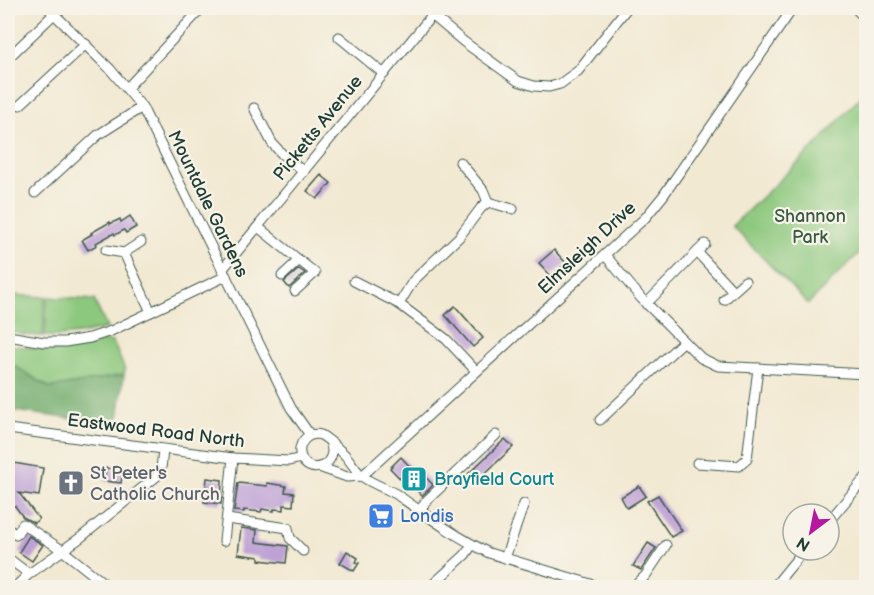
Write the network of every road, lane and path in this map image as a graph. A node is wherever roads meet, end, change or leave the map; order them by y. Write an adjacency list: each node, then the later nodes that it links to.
1 (202, 8): 12 (street)
2 (627, 8): 6 (street)
3 (855, 8): 7 (street)
4 (789, 9): 27 (street, Elmsleigh Drive)
5 (51, 11): 9 (street, Mountdale Gardens); 10 (street)
6 (435, 11): 11 (street, Picketts Avenue)
7 (867, 19)
8 (339, 37): 11 (street)
9 (86, 44): 12 (street, Mountdale Gardens); 13 (street)
10 (8, 58)
11 (384, 74): 17 (street, Picketts Avenue)
12 (127, 88): 14 (street, Mountdale Gardens)
13 (20, 105)
14 (142, 107): 18 (street); 29 (street, Mountdale Gardens)
15 (255, 108): 17 (street)
16 (460, 162): 19 (street)
17 (304, 172): 21 (street, Picketts Avenue)
18 (35, 193)
19 (488, 202): 20 (street); 36 (street)
20 (513, 209)
21 (258, 227): 28 (street); 29 (street, Picketts Avenue)
22 (141, 242): 26 (street)
23 (705, 244): 25 (street)
24 (106, 250): 26 (street)
25 (697, 252): 34 (street); 37 (street)
26 (124, 253): 38 (street)
27 (605, 255): 37 (street); 42 (street, Elmsleigh Drive)
28 (299, 260): 30 (street); 33 (street)
29 (224, 273): 38 (street); 46 (street, Mountdale Gardens)
30 (282, 276)
31 (354, 281): 36 (street)
32 (745, 281): 34 (street)
33 (295, 291)
34 (733, 291): 35 (street)
35 (724, 300)
36 (399, 304): 42 (street)
37 (646, 304): 40 (street)
38 (151, 312): 39 (street)
39 (8, 336)
40 (684, 341): 41 (street); 44 (street)
41 (758, 368): 43 (street); 52 (street)
42 (476, 371): 54 (street, Elmsleigh Drive)
43 (867, 374)
44 (600, 420)
45 (8, 429): 49 (street, Eastwood Road North)
46 (310, 435): 48 (street); 51 (street)
47 (496, 435): 58 (street)
48 (330, 442): 53 (street); 54 (street)
49 (163, 450): 50 (street, Eastwood Road North); 64 (street)
50 (233, 458): 51 (street, Eastwood Road North); 59 (street)
51 (301, 458): 53 (street)
52 (697, 463)
53 (319, 467): 54 (street)
54 (362, 476): 58 (street)
55 (867, 477): 57 (street)
56 (524, 504): 67 (street)
57 (841, 507)
58 (420, 512): 62 (street)
59 (227, 519): 61 (street); 65 (street)
60 (8, 529): 64 (street)
61 (224, 541)
62 (472, 544): 67 (street); 72 (street)
63 (666, 545): 74 (street)
64 (62, 550): 69 (street); 71 (street)
65 (303, 550)
66 (8, 558): 69 (street)
67 (505, 558): 73 (street)
68 (794, 562): 75 (street)
69 (29, 574): 70 (street)
70 (14, 588)
71 (110, 588)
72 (429, 588)
73 (604, 588)
74 (636, 588)
75 (773, 588)

